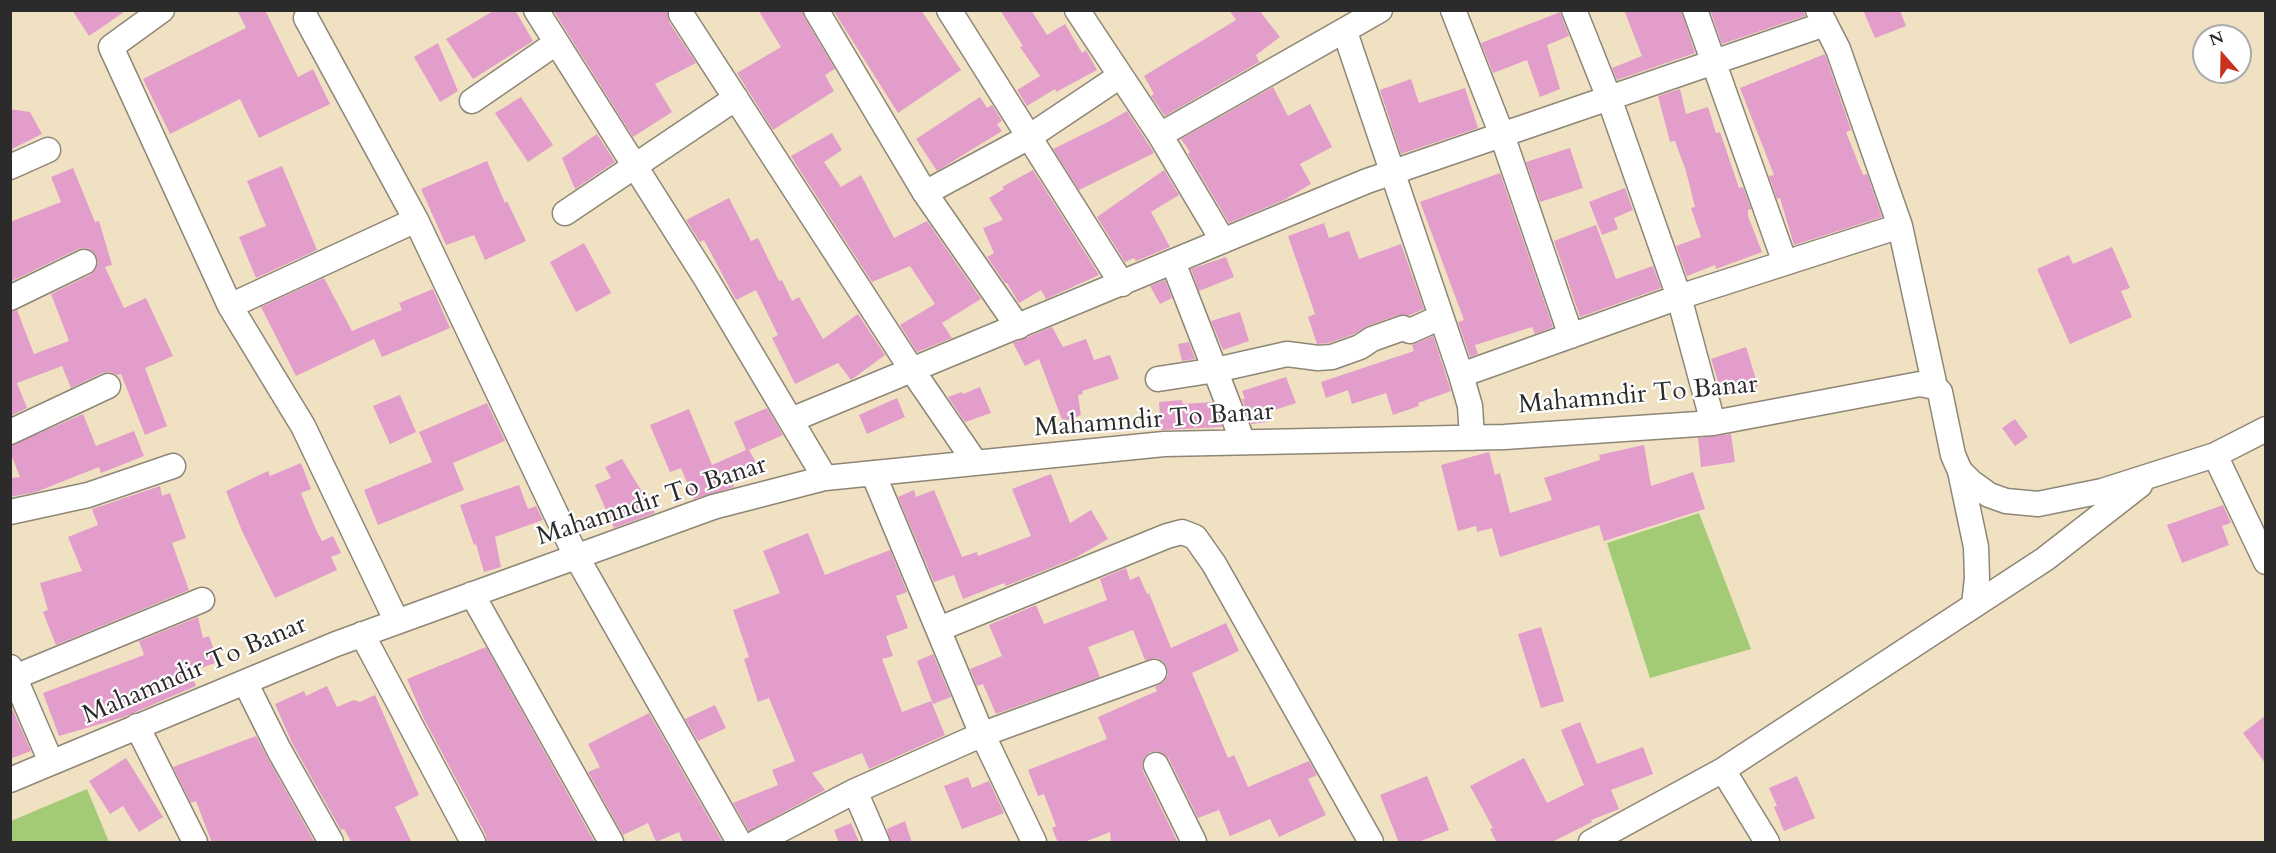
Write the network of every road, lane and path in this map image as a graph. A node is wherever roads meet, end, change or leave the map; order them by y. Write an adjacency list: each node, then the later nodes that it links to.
1 (162, 10): 38 (street)
2 (536, 10): 14 (street)
3 (816, 10): 27 (street)
4 (949, 10): 22 (street)
5 (1077, 10): 16 (street)
6 (1380, 10): 13 (street)
7 (1453, 10): 21 (street)
8 (1574, 10): 18 (street)
9 (1695, 10): 15 (street)
10 (682, 12): 17 (street)
11 (1822, 17): 15 (street); 30 (street)
12 (306, 18): 29 (street)
13 (1345, 32): 20 (street); 26 (street)
14 (556, 43): 19 (street); 25 (street)
15 (1713, 62): 18 (street); 34 (street)
16 (1120, 76): 20 (street); 22 (street)
17 (736, 98): 25 (street); 42 (street)
18 (1609, 98): 21 (street); 36 (street)
19 (472, 101)
20 (1160, 135): 31 (street)
21 (1502, 135): 26 (street); 41 (street)
22 (1029, 137): 27 (street); 35 (street)
23 (48, 150): 24 (street)
24 (10, 167)
25 (634, 168): 28 (street); 48 (street)
26 (1393, 172): 31 (street); 39 (street)
27 (925, 193): 40 (street)
28 (565, 213)
29 (416, 220): 38 (street); 62 (street)
30 (1900, 226): 34 (street); 47 (street)
31 (1223, 241): 33 (street)
32 (84, 262): 37 (street)
33 (1173, 262): 35 (street); 43 (street)
34 (1785, 263): 36 (street)
35 (1122, 284): 40 (street)
36 (1679, 297): 41 (street); 49 (street)
37 (10, 298)
38 (230, 306): 67 (street)
39 (1441, 317): 43 (street); 44 (street)
40 (1018, 327): 42 (street)
41 (1571, 336): 44 (street)
42 (912, 370): 48 (street); 55 (street)
43 (1216, 370): 45 (street); 53 (street)
44 (1461, 375): 52 (street)
45 (1158, 379)
46 (108, 386): 51 (street)
47 (1935, 387): 49 (street, Mahamndir To Banar); 57 (street)
48 (791, 420): 60 (street)
49 (1713, 423): 52 (street, Mahamndir To Banar)
50 (2265, 429): 54 (street)
51 (10, 432)
52 (1472, 438): 53 (street, Mahamndir To Banar)
53 (1243, 442): 55 (street, Mahamndir To Banar)
54 (2215, 455): 59 (street); 63 (street)
55 (975, 462): 58 (street, Mahamndir To Banar)
56 (173, 466): 61 (street)
57 (1960, 471): 59 (street); 66 (street)
58 (873, 472): 60 (street, Mahamndir To Banar); 68 (street)
59 (2154, 475): 66 (street)
60 (825, 478): 62 (street, Mahamndir To Banar)
61 (10, 512)
62 (576, 556): 64 (street, Mahamndir To Banar); 85 (street)
63 (2265, 562)
64 (472, 594): 67 (street, Mahamndir To Banar); 84 (street)
65 (202, 600): 71 (street)
66 (1974, 605): 77 (street)
67 (397, 622): 69 (street, Mahamndir To Banar)
68 (939, 629): 74 (street); 90 (street)
69 (362, 634): 72 (street, Mahamndir To Banar); 83 (street)
70 (1154, 672): 74 (street)
71 (12, 674): 75 (street)
72 (245, 681): 73 (street, Mahamndir To Banar); 82 (street)
73 (137, 726): 75 (street, Mahamndir To Banar); 81 (street)
74 (983, 734): 79 (street); 88 (street)
75 (51, 762): 78 (street, Mahamndir To Banar)
76 (1156, 765): 89 (street)
77 (1723, 770): 80 (street); 91 (street)
78 (10, 780)
79 (855, 791): 86 (street); 87 (street)
80 (1592, 842)
81 (195, 843)
82 (331, 843)
83 (473, 843)
84 (611, 843)
85 (739, 843)
86 (757, 843)
87 (877, 843)
88 (1034, 843)
89 (1194, 843)
90 (1371, 843)
91 (1767, 843)

